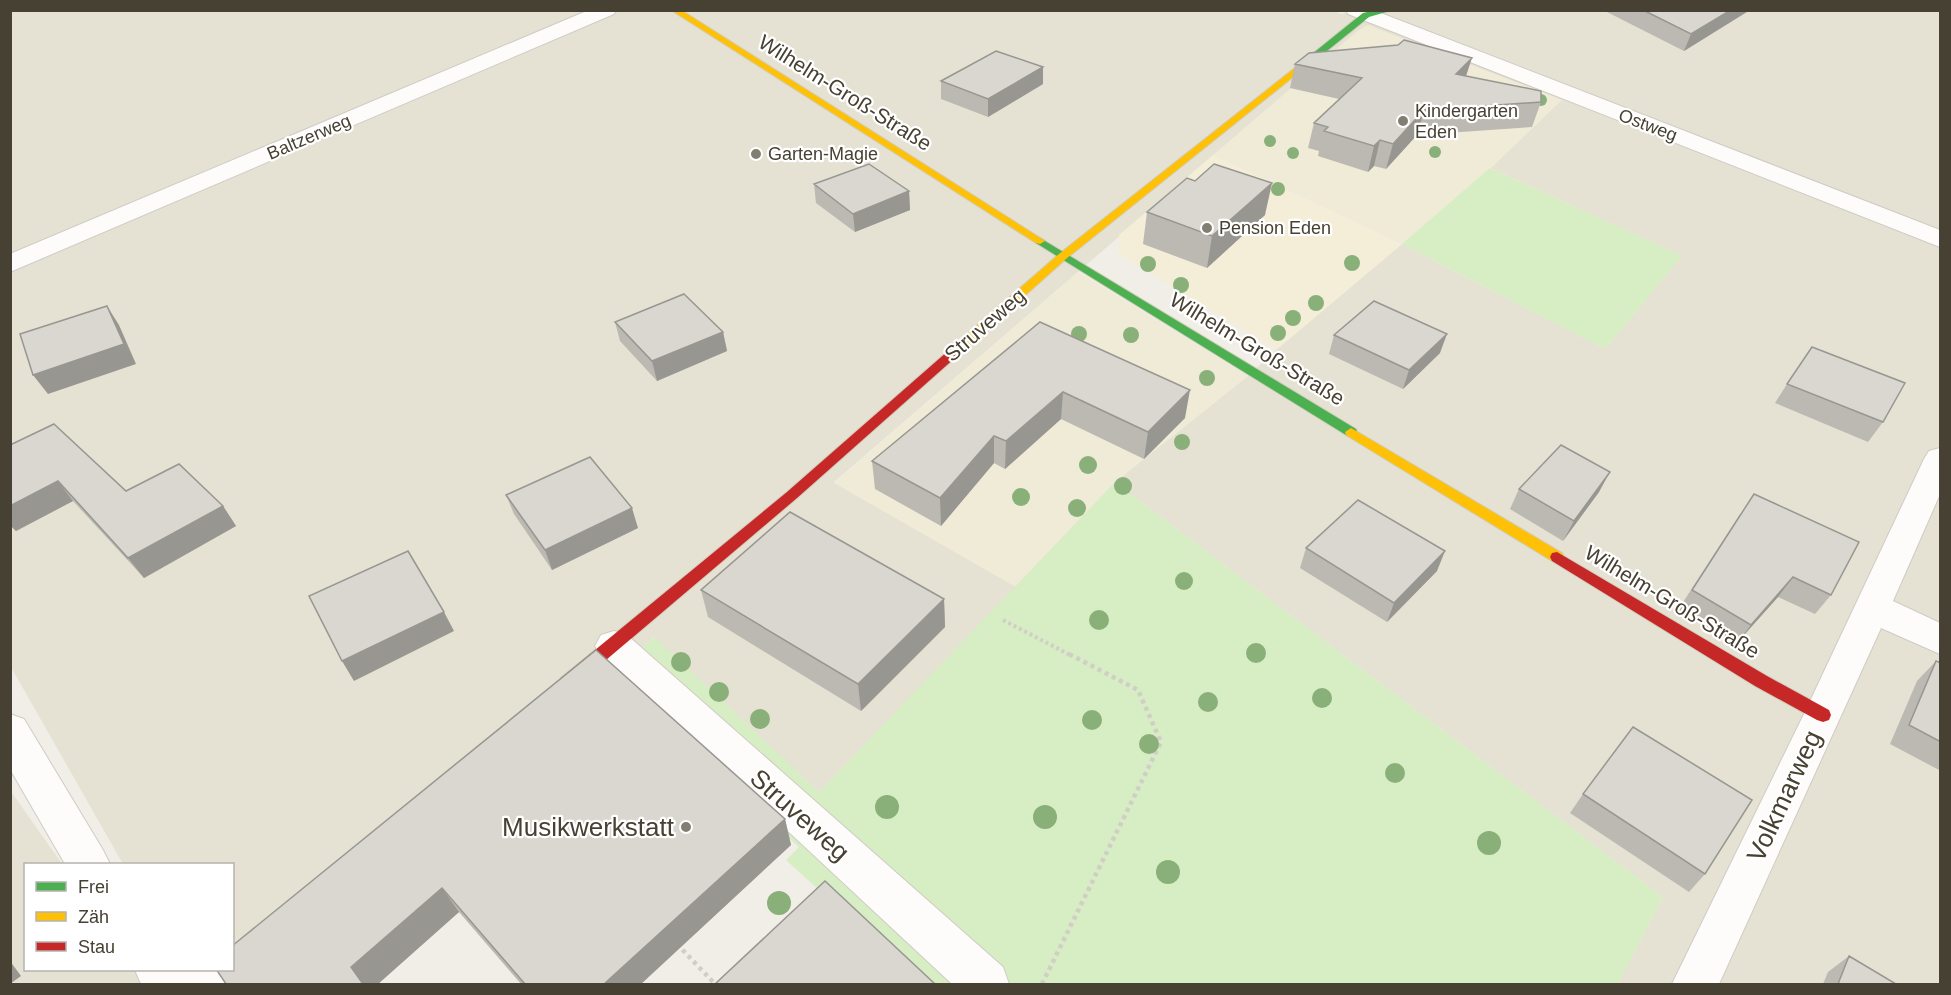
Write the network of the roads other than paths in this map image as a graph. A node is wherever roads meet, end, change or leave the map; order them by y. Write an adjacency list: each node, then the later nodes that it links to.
1 (607, 10): 7 (street, Baltzerweg)
2 (675, 10): 6 (street, Wilhelm-Groß-Straße)
3 (1389, 10): 4 (street)
4 (1360, 13): 5 (street, Ostweg); 6 (street, Struveweg)
5 (1941, 239)
6 (1064, 256): 11 (street, Struveweg); 13 (street, Wilhelm-Groß-Straße)
7 (10, 264)
8 (1941, 459): 9 (street, Volkmarweg)
9 (1873, 608): 10 (street); 13 (street, Volkmarweg)
10 (1941, 639)
11 (614, 646): 12 (street, Struveweg); 20 (street, Struveweg)
12 (558, 690)
13 (1823, 715): 21 (street, Volkmarweg)
14 (10, 731): 15 (street)
15 (87, 863)
16 (161, 971): 18 (street)
17 (206, 971): 19 (street)
18 (177, 984)
19 (190, 984)
20 (986, 984)
21 (1695, 984)

